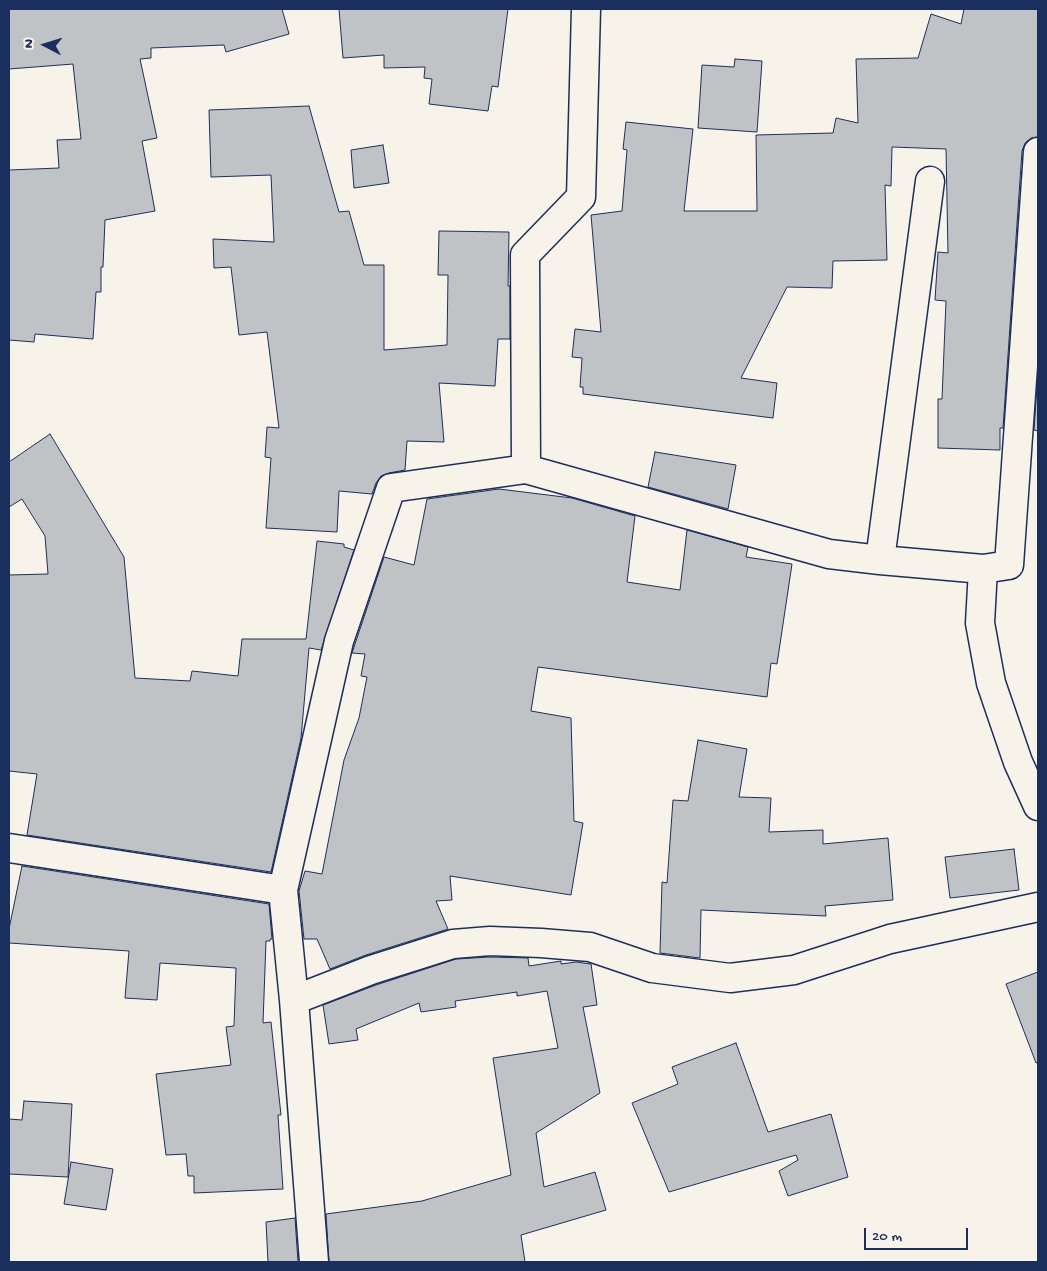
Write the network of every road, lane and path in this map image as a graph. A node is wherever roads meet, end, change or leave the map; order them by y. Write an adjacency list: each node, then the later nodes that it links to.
1 (586, 9): 4 (street)
2 (1038, 152): 6 (street)
3 (930, 181): 5 (street)
4 (526, 469): 5 (street); 9 (street)
5 (880, 560): 6 (street)
6 (983, 569): 7 (street)
7 (1038, 806)
8 (9, 848): 9 (street)
9 (283, 890): 11 (street)
10 (1038, 907): 11 (street)
11 (294, 1000): 12 (street)
12 (314, 1262)

